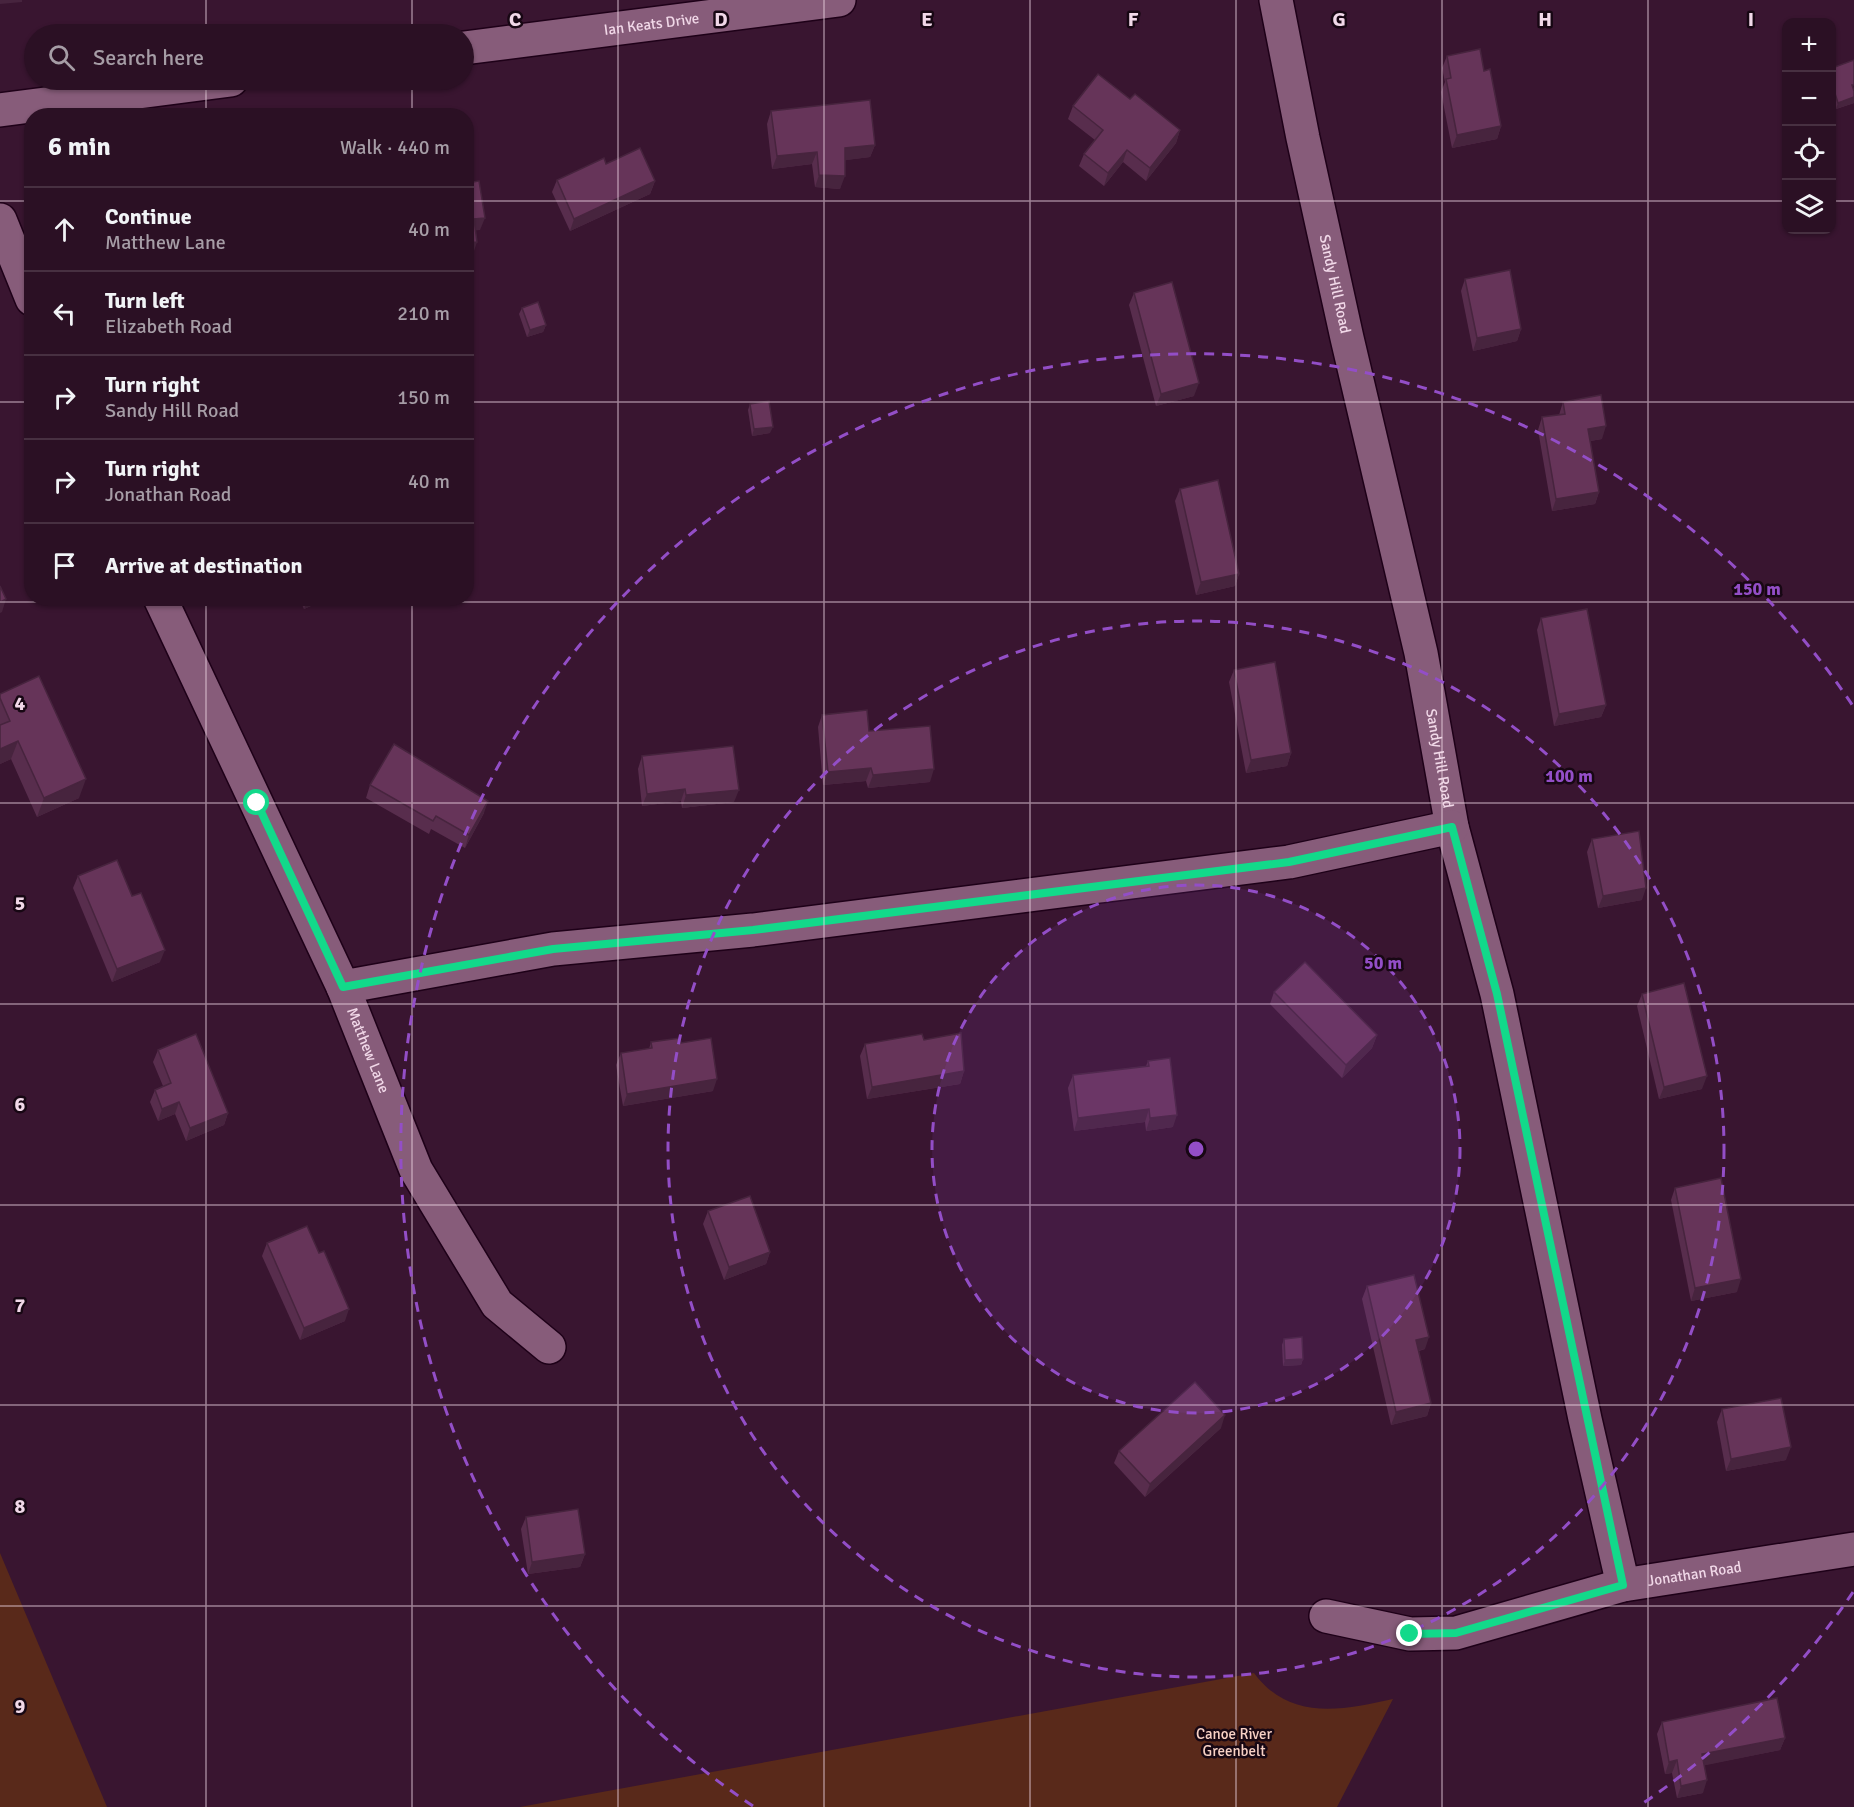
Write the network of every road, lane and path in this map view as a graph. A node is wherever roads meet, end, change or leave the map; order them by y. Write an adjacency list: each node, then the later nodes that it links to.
1 (839, 0): 3 (street, Ian Keats Drive)
2 (1276, 0): 9 (street, Sandy Hill Road)
3 (474, 47)
4 (154, 90): 5 (street)
5 (0, 110)
6 (0, 220): 7 (street)
7 (24, 279)
8 (164, 606): 10 (street, Matthew Lane)
9 (1452, 827): 10 (street); 13 (street, Sandy Hill Road)
10 (343, 987): 11 (street, Matthew Lane)
11 (549, 1347)
12 (1854, 1549): 13 (street, Jonathan Road)
13 (1623, 1585): 14 (street, Jonathan Road)
14 (1326, 1616)

